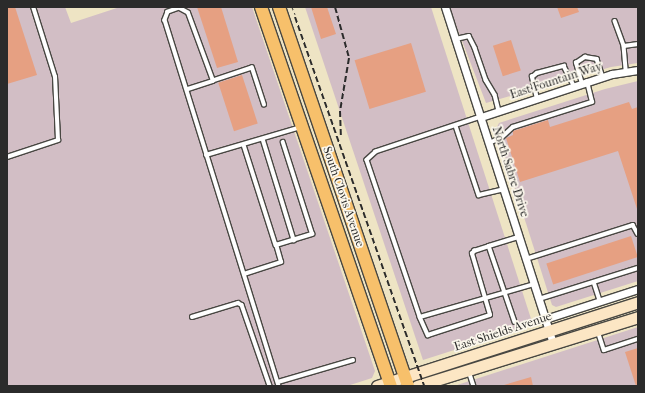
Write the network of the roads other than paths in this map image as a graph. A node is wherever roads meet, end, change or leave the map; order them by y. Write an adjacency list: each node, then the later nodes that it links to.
1 (33, 7): 27 (lane)
2 (261, 7): 21 (main road, South Clovis Avenue)
3 (279, 7): 56 (main road, South Clovis Avenue)
4 (445, 7): 6 (street, North Sabre Drive)
5 (615, 21): 8 (lane)
6 (456, 39): 18 (lane); 19 (street, North Sabre Drive)
7 (638, 44): 8 (lane)
8 (624, 46): 10 (lane)
9 (638, 70): 10 (street, East Fountain Way)
10 (626, 71): 11 (street, East Fountain Way)
11 (603, 77): 13 (street, East Fountain Way); 13 (lane)
12 (213, 81): 15 (lane); 15 (lane); 17 (lane)
13 (584, 83): 14 (street, East Fountain Way); 24 (lane)
14 (574, 86): 16 (street, East Fountain Way); 16 (lane)
15 (188, 89): 26 (lane)
16 (537, 99): 18 (street, East Fountain Way)
17 (264, 105)
18 (499, 111): 19 (street, East Fountain Way)
19 (481, 117): 20 (lane); 24 (street, North Sabre Drive)
20 (456, 126): 28 (lane); 46 (lane)
21 (302, 127): 22 (lane); 58 (main road, South Clovis Avenue)
22 (263, 139): 25 (lane); 31 (lane)
23 (283, 142): 31 (lane)
24 (489, 143): 28 (street, North Sabre Drive)
25 (244, 145): 26 (lane); 32 (lane)
26 (206, 155): 36 (lane)
27 (7, 157)
28 (504, 189): 30 (street, North Sabre Drive)
29 (638, 234): 34 (lane)
30 (519, 237): 33 (lane); 34 (street, North Sabre Drive)
31 (294, 240): 32 (lane)
32 (276, 245): 36 (lane)
33 (489, 246): 40 (lane); 41 (lane)
34 (526, 259): 38 (street, North Sabre Drive)
35 (638, 268): 37 (lane)
36 (244, 274): 57 (lane)
37 (594, 282): 42 (lane); 43 (lane)
38 (534, 284): 40 (lane); 42 (street, North Sabre Drive)
39 (638, 289): 43 (street, East Shields Avenue)
40 (506, 293): 41 (lane); 49 (lane)
41 (487, 299): 46 (lane); 46 (lane)
42 (539, 299): 48 (street, North Sabre Drive)
43 (600, 301): 48 (street, East Shields Avenue)
44 (638, 302): 50 (main road, East Shields Avenue)
45 (192, 317): 59 (lane)
46 (420, 317)
47 (638, 317): 51 (main road)
48 (545, 319): 50 (street, North Sabre Drive)
49 (515, 322)
50 (549, 330): 53 (street, North Sabre Drive); 56 (main road, East Shields Avenue)
51 (597, 330): 52 (lane); 53 (main road)
52 (638, 339)
53 (553, 343): 55 (main road)
54 (353, 360): 57 (lane)
55 (469, 370): 61 (main road); 62 (lane)
56 (407, 381): 58 (main road, East Shields Avenue)
57 (279, 384)
58 (390, 384): 60 (main road, East Shields Avenue)
59 (270, 386)
60 (377, 386)
61 (417, 386)
62 (474, 386)

